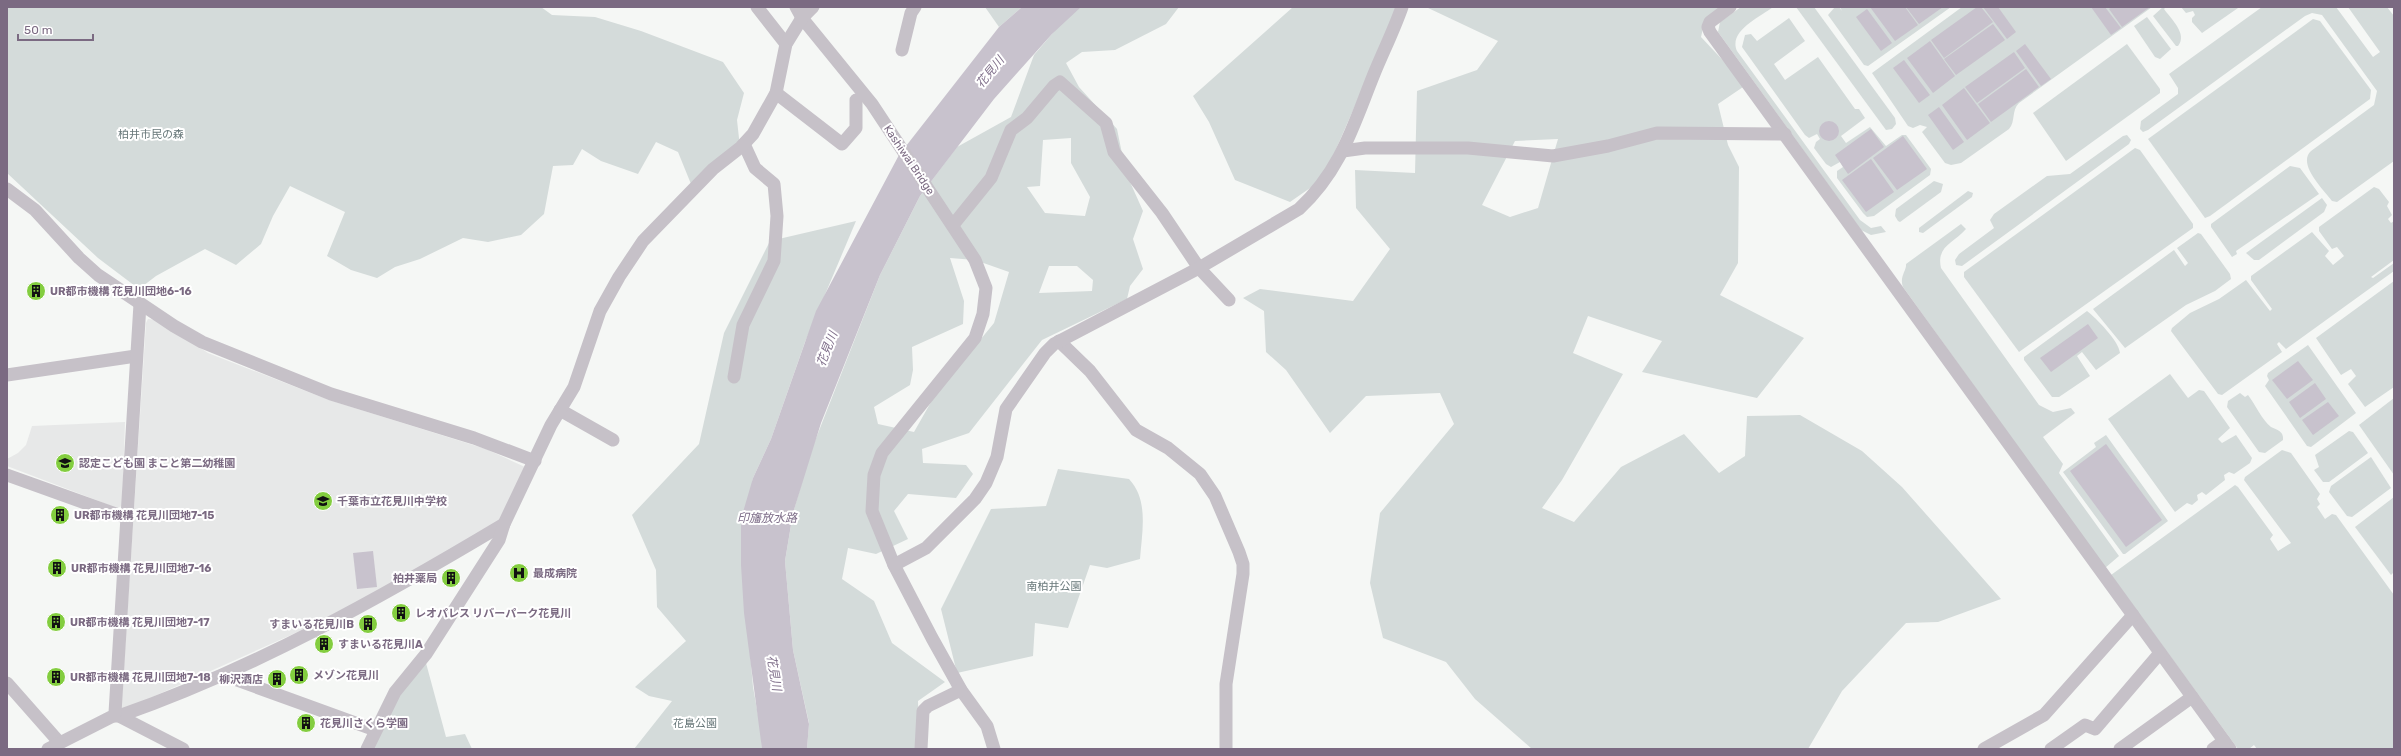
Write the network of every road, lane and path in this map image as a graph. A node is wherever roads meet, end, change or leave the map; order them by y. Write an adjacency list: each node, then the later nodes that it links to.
1 (757, 7): 7 (street)
2 (813, 7): 6 (street)
3 (915, 7): 8 (street)
4 (1402, 7): 13 (street)
5 (1730, 7): 11 (street)
6 (799, 13): 7 (street); 15 (street, Kashiwai Bridge)
7 (786, 44): 9 (street)
8 (902, 50)
9 (776, 93): 10 (street); 12 (street)
10 (856, 100)
11 (1785, 134): 13 (street); 30 (street)
12 (744, 144): 22 (street); 23 (street)
13 (1342, 151): 16 (street)
14 (7, 189): 18 (street)
15 (950, 221): 16 (street); 29 (street, Kashiwai Bridge)
16 (1199, 268): 17 (street); 19 (street)
17 (1229, 300)
18 (140, 304): 20 (street); 25 (street)
19 (1059, 342): 29 (street); 45 (street)
20 (136, 356): 21 (street); 27 (street)
21 (7, 375)
22 (734, 377)
23 (560, 410): 24 (street); 25 (street)
24 (612, 440)
25 (535, 461): 28 (street)
26 (7, 475): 27 (street)
27 (127, 518): 36 (street)
28 (504, 524): 32 (street); 37 (street)
29 (894, 564): 34 (street, Kashiwai Bridge)
30 (2133, 615): 31 (street); 46 (street)
31 (2160, 653): 35 (street); 47 (street)
32 (223, 675): 36 (street); 37 (street)
33 (7, 683): 38 (street)
34 (961, 690): 43 (street); 44 (street, Kashiwai Bridge)
35 (2192, 697): 39 (street); 48 (street)
36 (116, 716): 38 (street); 41 (street)
37 (375, 730): 42 (street)
38 (59, 742): 40 (street)
39 (2227, 745): 49 (street)
40 (48, 749)
41 (183, 749)
42 (367, 749)
43 (920, 749)
44 (994, 749)
45 (1226, 749)
46 (1984, 749)
47 (2051, 749)
48 (2120, 749)
49 (2213, 749)

